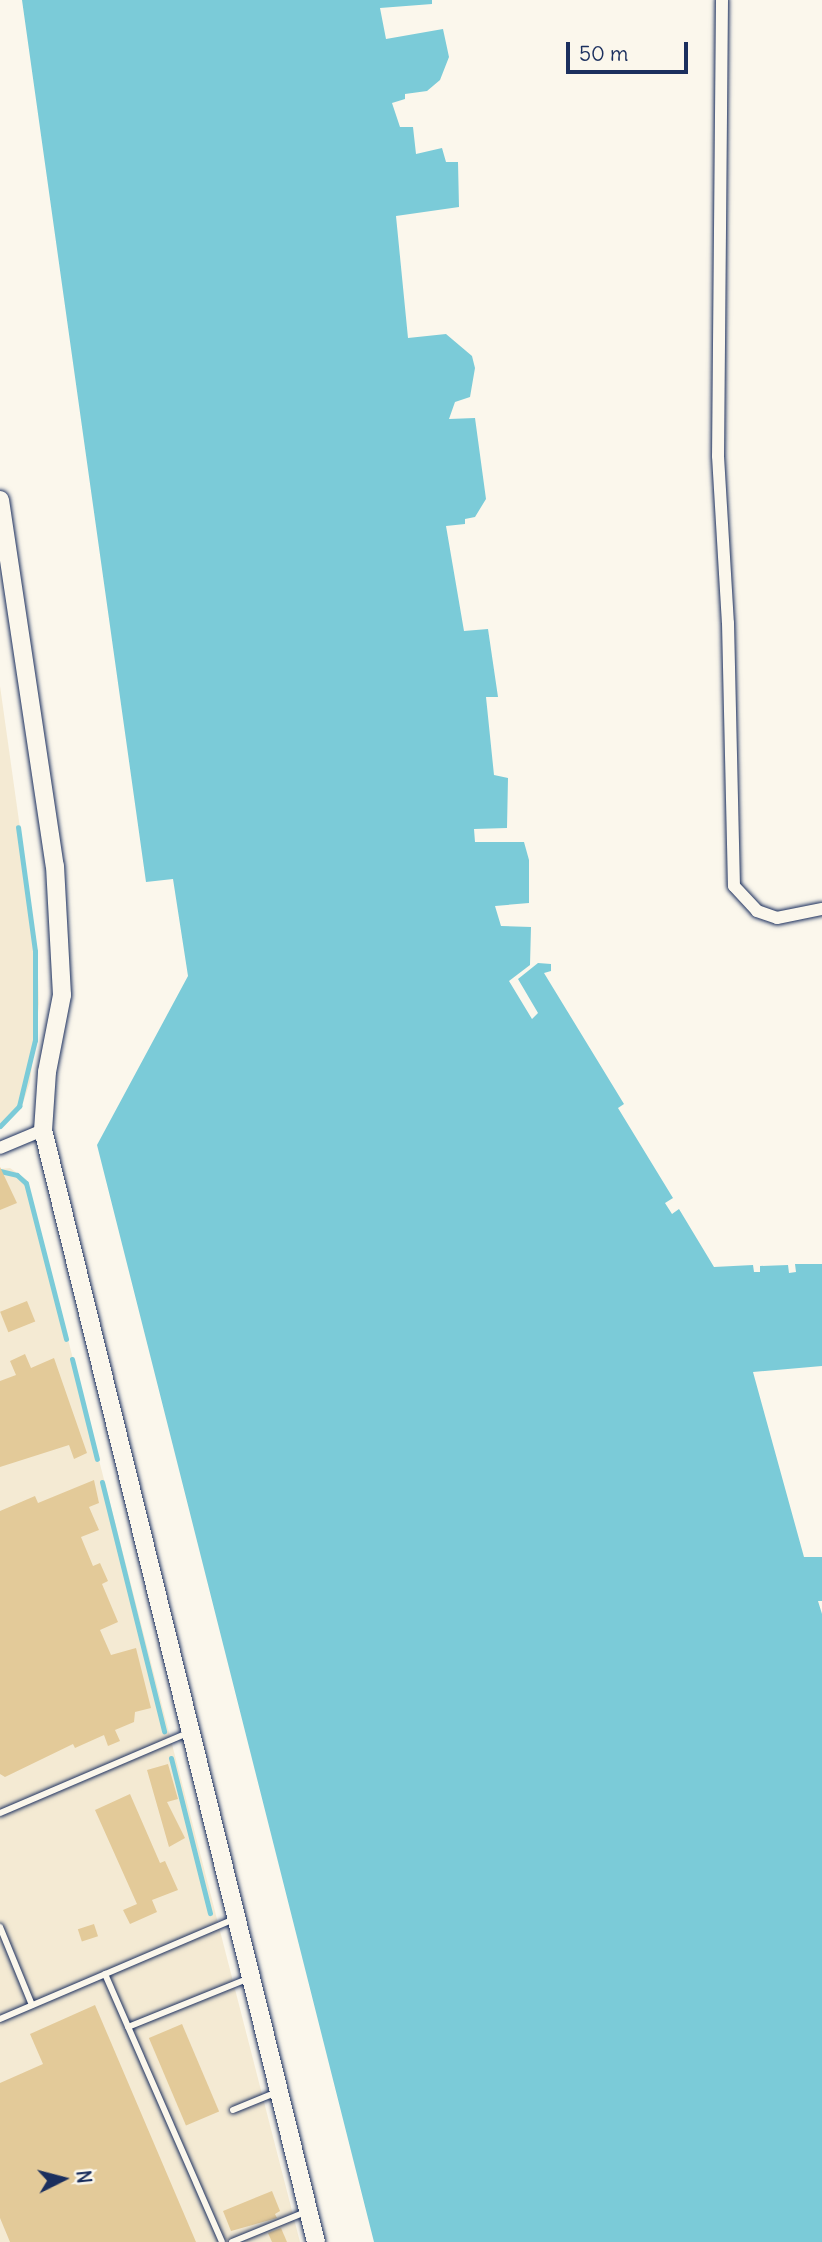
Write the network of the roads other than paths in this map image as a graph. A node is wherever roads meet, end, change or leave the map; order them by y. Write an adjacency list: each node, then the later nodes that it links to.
1 (722, 0): 3 (street)
2 (0, 500): 4 (street)
3 (822, 909)
4 (43, 1130): 5 (street); 6 (street)
5 (0, 1148)
6 (191, 1732): 7 (lane); 8 (street)
7 (0, 1813)
8 (235, 1919): 10 (lane); 11 (street)
9 (0, 1927): 12 (lane)
10 (105, 1975): 12 (lane); 14 (lane)
11 (250, 1978): 14 (lane); 15 (street)
12 (32, 2006): 13 (lane)
13 (0, 2019)
14 (128, 2027): 18 (lane)
15 (278, 2092): 16 (lane); 17 (street)
16 (233, 2110)
17 (308, 2211): 19 (lane); 20 (street)
18 (222, 2242)
19 (232, 2242)
20 (316, 2242)

